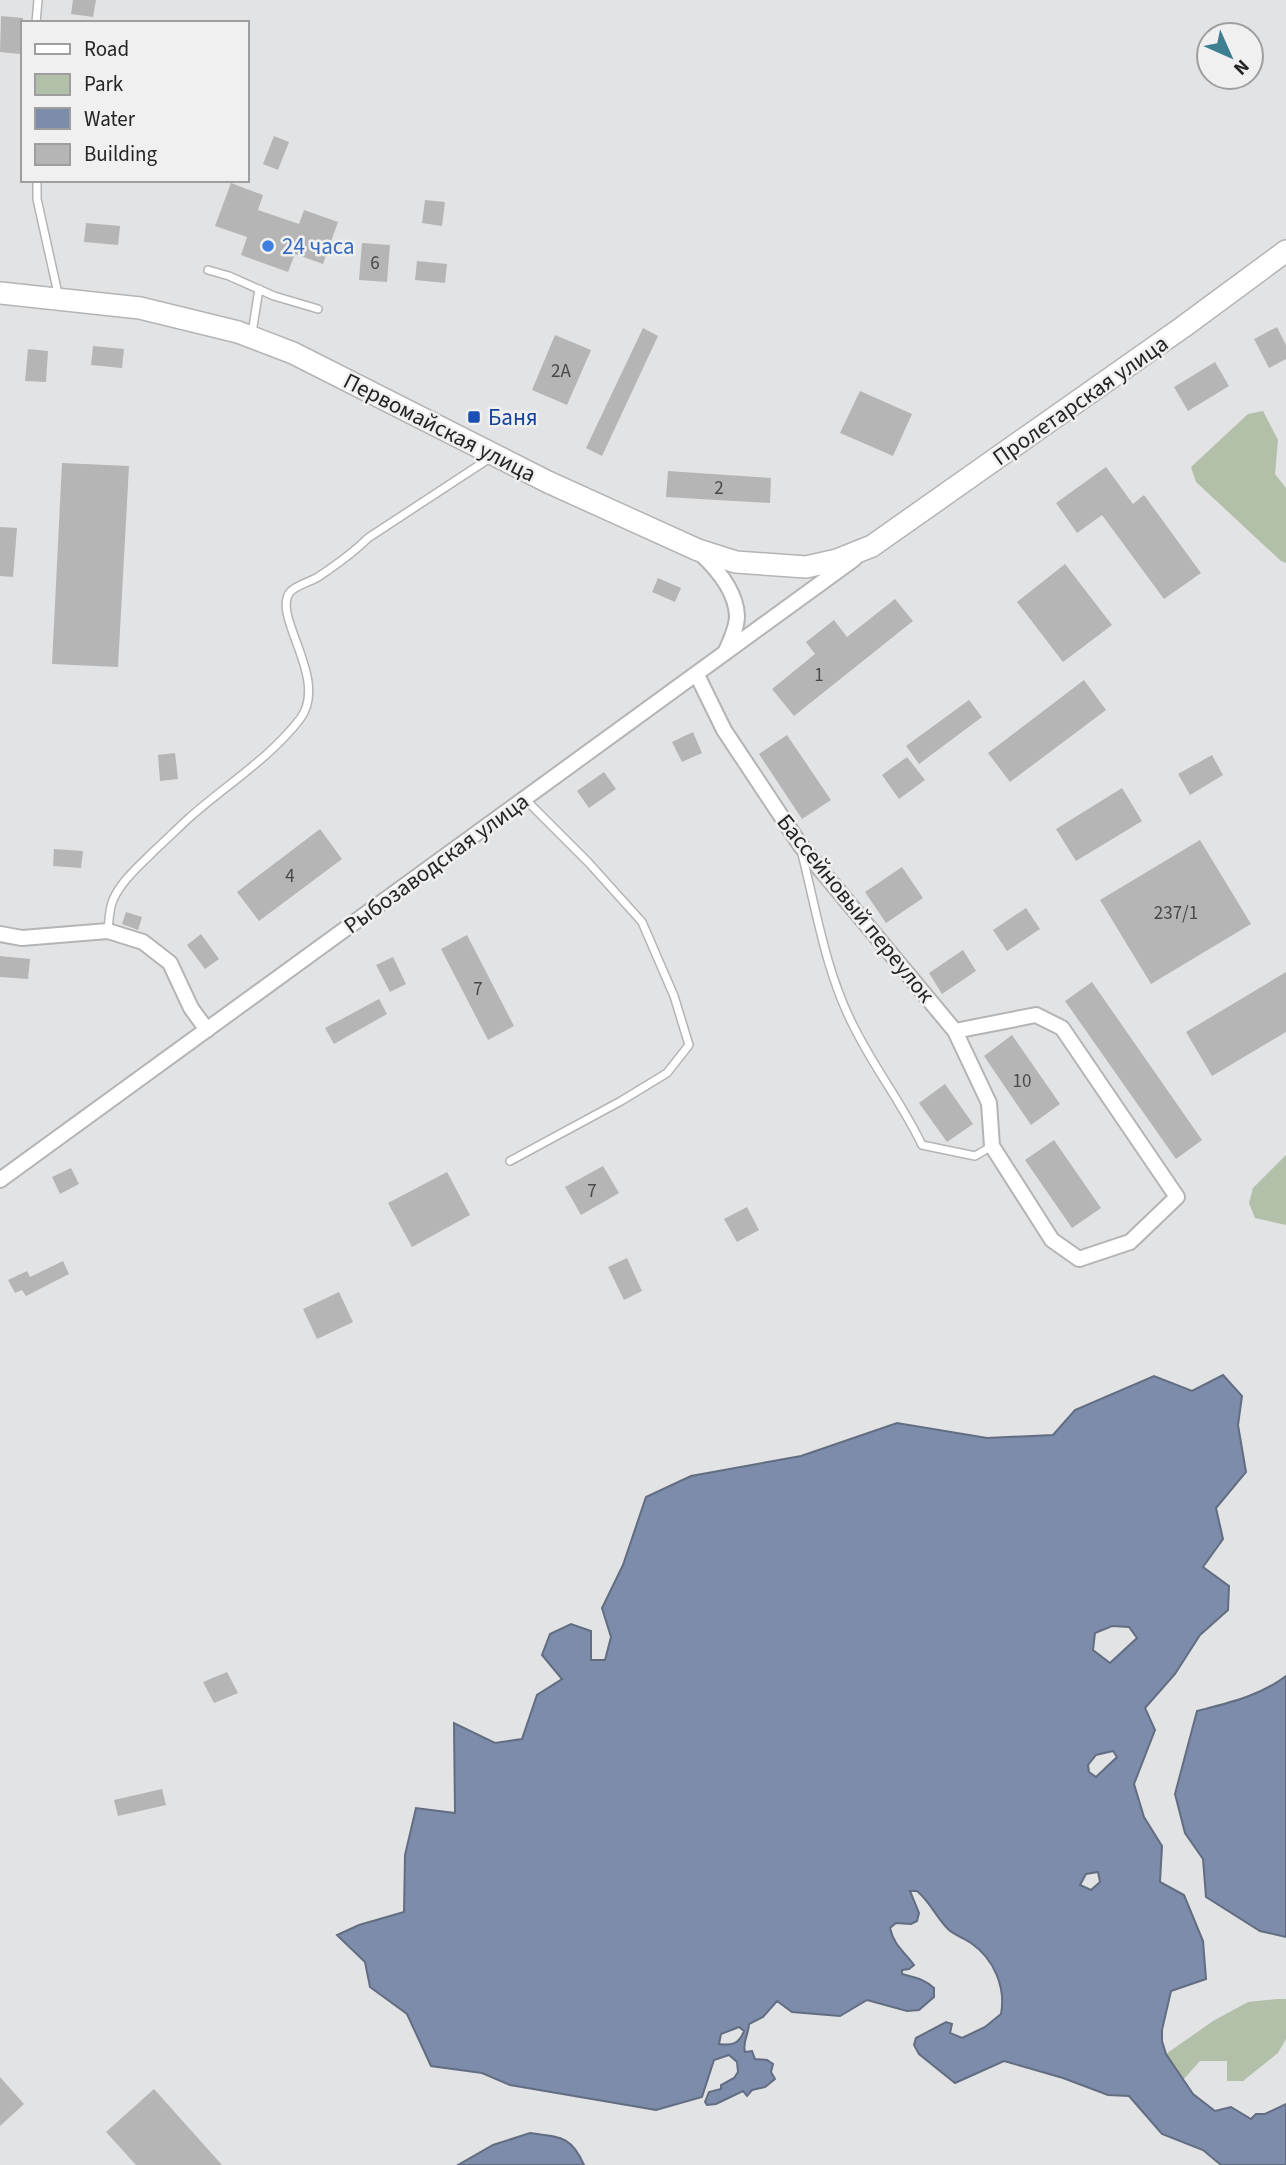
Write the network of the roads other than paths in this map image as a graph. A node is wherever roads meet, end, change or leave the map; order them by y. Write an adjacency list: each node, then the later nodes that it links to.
1 (38, 0): 2 (lane)
2 (36, 21)
3 (37, 182): 8 (lane)
4 (1286, 251): 12 (street, Пролетарская улица)
5 (208, 270): 6 (lane)
6 (259, 289): 9 (lane); 10 (lane)
7 (0, 293): 8 (street, Первомайская улица)
8 (59, 299): 10 (street, Первомайская улица)
9 (318, 309)
10 (251, 337): 11 (street, Первомайская улица)
11 (495, 455): 13 (street, Первомайская улица); 18 (lane)
12 (872, 546): 13 (street, Первомайская улица); 14 (street, Рыбозаводская улица)
13 (698, 550): 14 (street)
14 (724, 656): 15 (street, Рыбозаводская улица)
15 (697, 675): 16 (street, Рыбозаводская улица); 17 (street, Бассейновый переулок)
16 (525, 798): 20 (street, Рыбозаводская улица); 23 (lane)
17 (801, 846): 21 (street, Бассейновый переулок); 22 (lane)
18 (108, 931): 19 (street); 20 (street)
19 (0, 934)
20 (207, 1030): 24 (street, Рыбозаводская улица)
21 (955, 1031): 22 (street, Бассейновый переулок); 22 (street, Бассейновый переулок)
22 (992, 1146)
23 (510, 1161)
24 (0, 1180)

